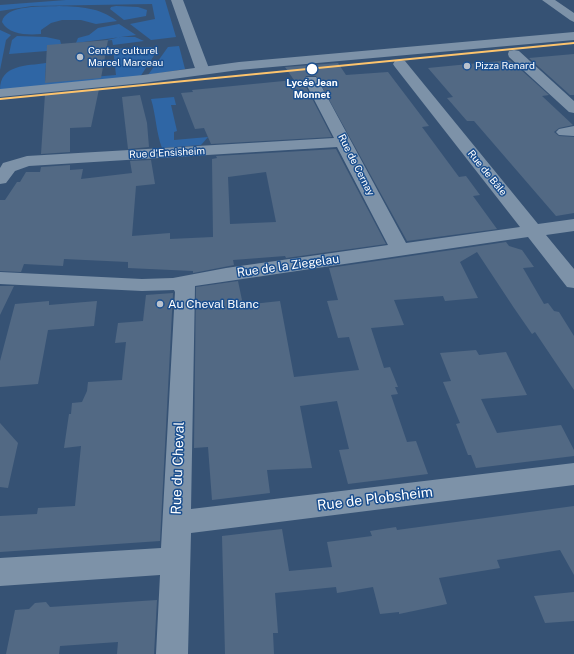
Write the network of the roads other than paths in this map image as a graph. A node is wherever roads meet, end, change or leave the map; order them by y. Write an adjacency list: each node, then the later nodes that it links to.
1 (177, 0): 9 (street)
2 (548, 0): 3 (street); 4 (street)
3 (563, 0)
4 (574, 18)
5 (574, 36): 8 (street)
6 (574, 49): 7 (street)
7 (514, 54): 8 (street); 15 (street)
8 (395, 58): 9 (street); 10 (street); 19 (street, Rue de Bâle)
9 (203, 71): 13 (street)
10 (267, 77)
11 (236, 80): 14 (street)
12 (311, 80): 16 (street, Rue de Cernay)
13 (0, 93)
14 (0, 102)
15 (574, 109)
16 (342, 142): 17 (street, Rue d'Ensisheim); 20 (street, Rue de Cernay)
17 (0, 179)
18 (574, 225): 19 (street, Rue de la Ziegelau)
19 (534, 231): 20 (street, Rue de la Ziegelau); 23 (street, Rue de Bâle)
20 (400, 250): 22 (street, Rue de la Ziegelau)
21 (0, 278): 22 (street, Rue de la Ziegelau)
22 (184, 282): 25 (street, Rue du Cheval)
23 (574, 282)
24 (574, 474): 25 (street, Rue de Plobsheim)
25 (176, 523): 26 (street, Rue du Cheval)
26 (175, 561): 27 (street); 28 (street, Rue du Cheval)
27 (0, 572)
28 (172, 654)

